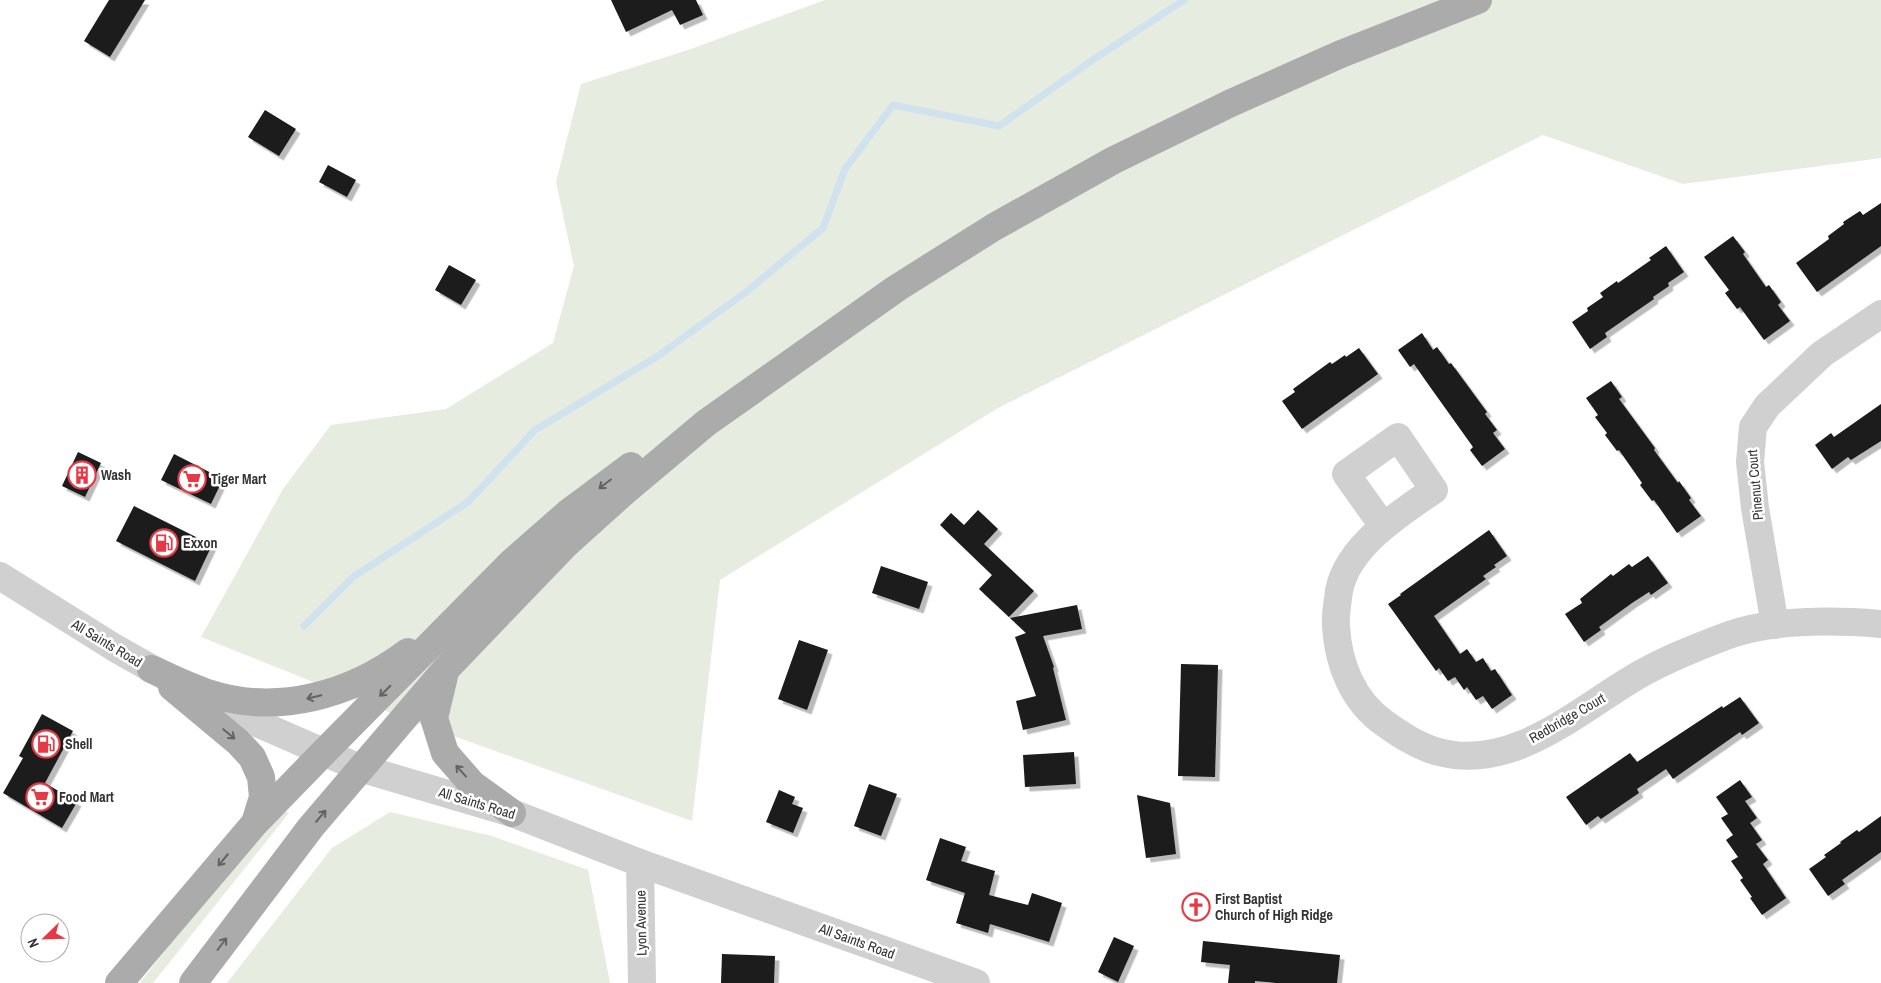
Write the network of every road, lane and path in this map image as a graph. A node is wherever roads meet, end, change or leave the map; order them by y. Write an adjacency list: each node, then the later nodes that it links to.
1 (1478, 0): 3 (main road)
2 (1881, 314): 8 (street, Pinenut Court)
3 (706, 423): 5 (main road, one-way to 5); 10 (main road)
4 (1383, 526): 8 (street, Redbridge Court)
5 (511, 563): 9 (main road, one-way to 9); 11 (main road, one-way to 11)
6 (0, 576): 9 (street, All Saints Road)
7 (1881, 624): 8 (street, Redbridge Court)
8 (1775, 625)
9 (151, 670): 11 (street, All Saints Road); 14 (main road, one-way to 14)
10 (445, 670): 12 (main road); 13 (main road, one-way to 10)
11 (323, 753): 12 (street, All Saints Road); 14 (main road)
12 (360, 768): 13 (street, All Saints Road); 17 (main road, one-way to 12)
13 (512, 813): 15 (street, All Saints Road)
14 (255, 823): 16 (main road, one-way to 16)
15 (640, 863): 18 (street, Lyon Avenue); 19 (street, All Saints Road)
16 (120, 983)
17 (192, 983)
18 (642, 983)
19 (976, 983)

